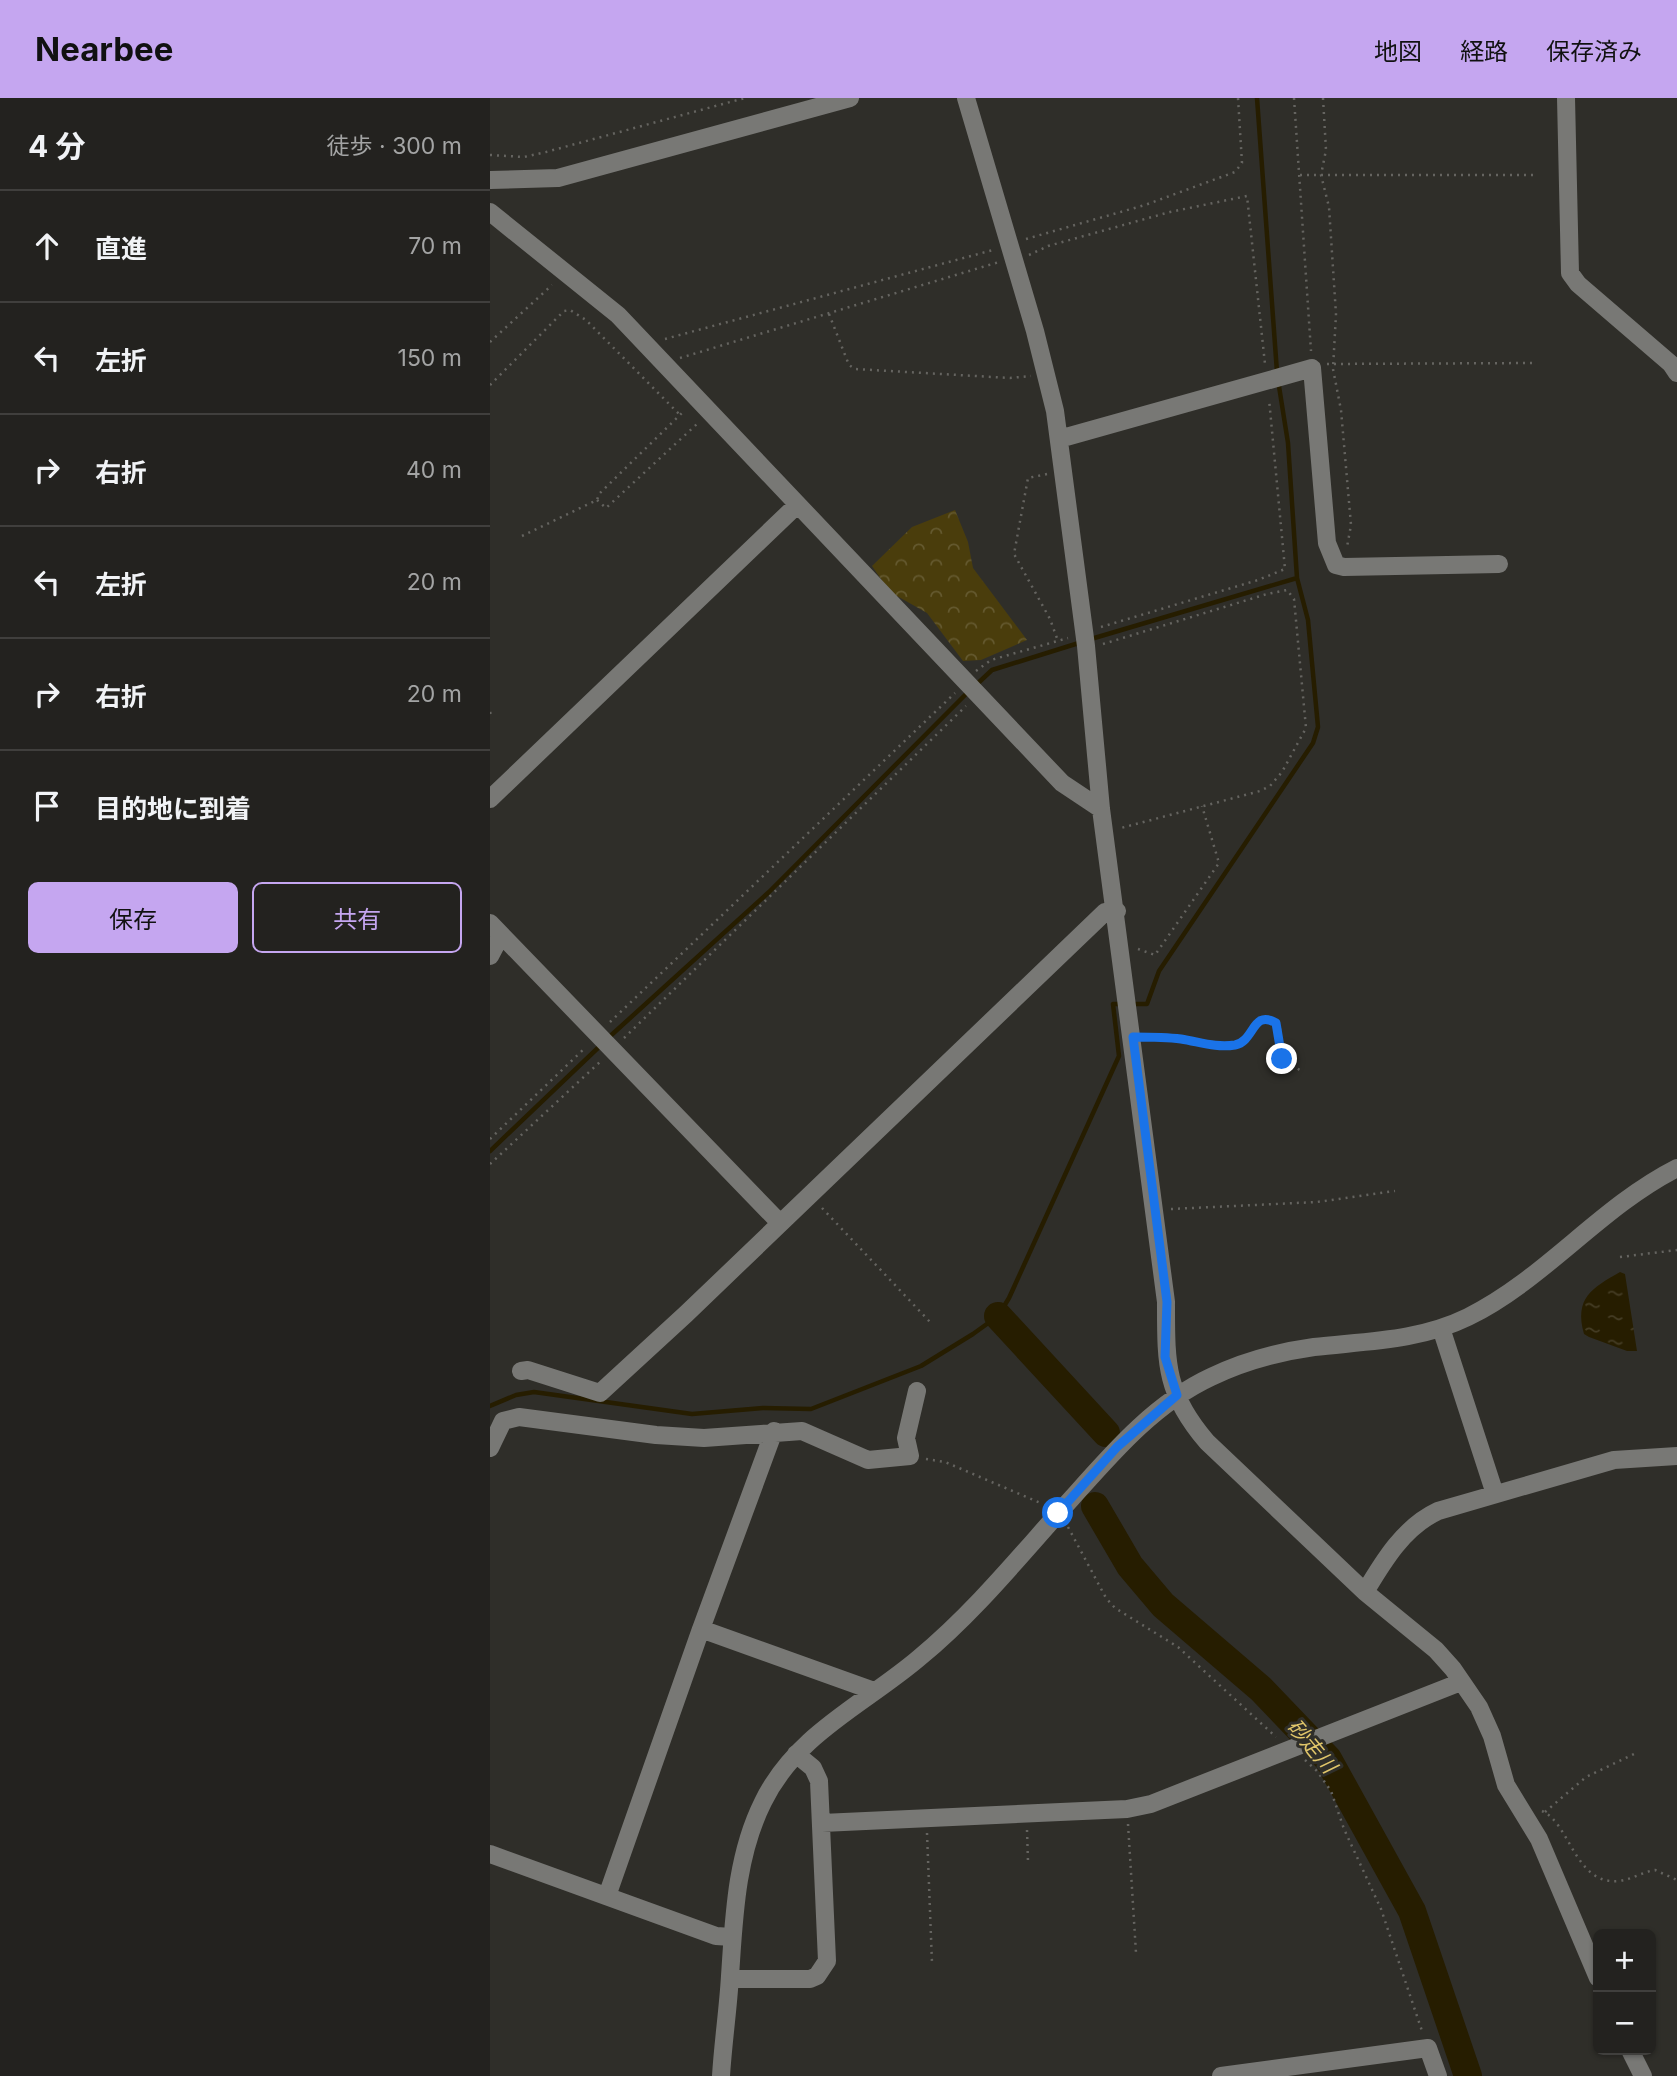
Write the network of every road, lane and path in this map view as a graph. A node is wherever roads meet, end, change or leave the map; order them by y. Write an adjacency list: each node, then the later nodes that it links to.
1 (745, 98): 8 (path)
2 (850, 98): 12 (street)
3 (966, 98): 14 (street)
4 (1238, 98): 14 (path)
5 (1294, 98): 9 (path)
6 (1323, 98): 10 (path)
7 (1566, 98): 24 (street)
8 (490, 155)
9 (1299, 175): 10 (path); 21 (path)
10 (1321, 175): 11 (path); 19 (path)
11 (1538, 176)
12 (490, 180)
13 (490, 212): 15 (street)
14 (1011, 251): 16 (path); 18 (path); 23 (street); 25 (path)
15 (566, 272): 17 (path); 18 (street)
16 (829, 314): 22 (path); 23 (path)
17 (490, 342)
18 (646, 347): 22 (street)
19 (1334, 363): 20 (path); 21 (path); 36 (path)
20 (1537, 363)
21 (1312, 366): 25 (street); 36 (street)
22 (665, 367): 27 (street)
23 (1046, 373): 30 (street)
24 (1677, 373)
25 (1267, 379): 30 (street); 37 (path)
26 (490, 385): 29 (path)
27 (697, 399): 28 (street); 29 (path)
28 (710, 412): 32 (path); 33 (street)
29 (680, 415): 32 (path)
30 (1059, 439): 31 (street)
31 (1064, 473): 37 (street); 38 (path)
32 (597, 500): 34 (path)
33 (797, 505): 39 (street); 42 (street)
34 (522, 536)
35 (1499, 564): 36 (street)
36 (1344, 567)
37 (1085, 640): 38 (path); 43 (path); 44 (street)
38 (1058, 641): 39 (path)
39 (973, 688): 44 (street); 51 (path); 51 (path)
40 (490, 712): 41 (path)
41 (492, 717)
42 (490, 799)
43 (1202, 806): 45 (path); 48 (path)
44 (1101, 809): 45 (street)
45 (1105, 830): 46 (street)
46 (1117, 911): 50 (street); 57 (street)
47 (496, 929): 49 (street); 51 (street)
48 (1138, 949)
49 (490, 956)
50 (1132, 1035): 52 (path); 58 (street)
51 (607, 1043): 53 (path); 54 (path); 59 (street)
52 (1303, 1072)
53 (490, 1139)
54 (490, 1164)
55 (1677, 1168): 63 (street)
56 (1395, 1191): 58 (path)
57 (809, 1195): 59 (street); 62 (path)
58 (1155, 1209): 66 (street)
59 (780, 1223): 64 (street)
60 (1677, 1250): 61 (path)
61 (1620, 1257)
62 (930, 1322)
63 (1441, 1328): 66 (street); 71 (street)
64 (521, 1371)
65 (917, 1391): 69 (street)
66 (1177, 1395): 72 (street); 73 (street)
67 (774, 1432): 68 (street); 69 (street); 74 (street)
68 (490, 1448)
69 (909, 1456): 72 (path)
70 (1677, 1456): 71 (street)
71 (1495, 1494): 73 (street)
72 (1058, 1513): 76 (street); 77 (path)
73 (1365, 1591): 75 (street)
74 (701, 1629): 76 (street); 89 (street)
75 (1461, 1682): 77 (street); 81 (street)
76 (874, 1691): 79 (street)
77 (1293, 1748): 80 (street); 95 (path)
78 (1634, 1754): 82 (path)
79 (796, 1755): 85 (street); 90 (street)
80 (1127, 1809): 83 (street); 91 (path)
81 (1522, 1812): 82 (path); 93 (street)
82 (1545, 1812): 88 (path)
83 (1026, 1815): 84 (street); 87 (path)
84 (926, 1819): 85 (street); 92 (path)
85 (822, 1824): 94 (street)
86 (490, 1854): 89 (street)
87 (1028, 1862)
88 (1677, 1880)
89 (607, 1896): 90 (street)
90 (732, 1937): 94 (street)
91 (1136, 1953)
92 (932, 1963)
93 (1593, 1966)
94 (730, 1979): 97 (street)
95 (1428, 2048): 98 (street); 99 (street)
96 (1632, 2055): 100 (street)
97 (721, 2076)
98 (1221, 2076)
99 (1438, 2076)
100 (1643, 2076)

